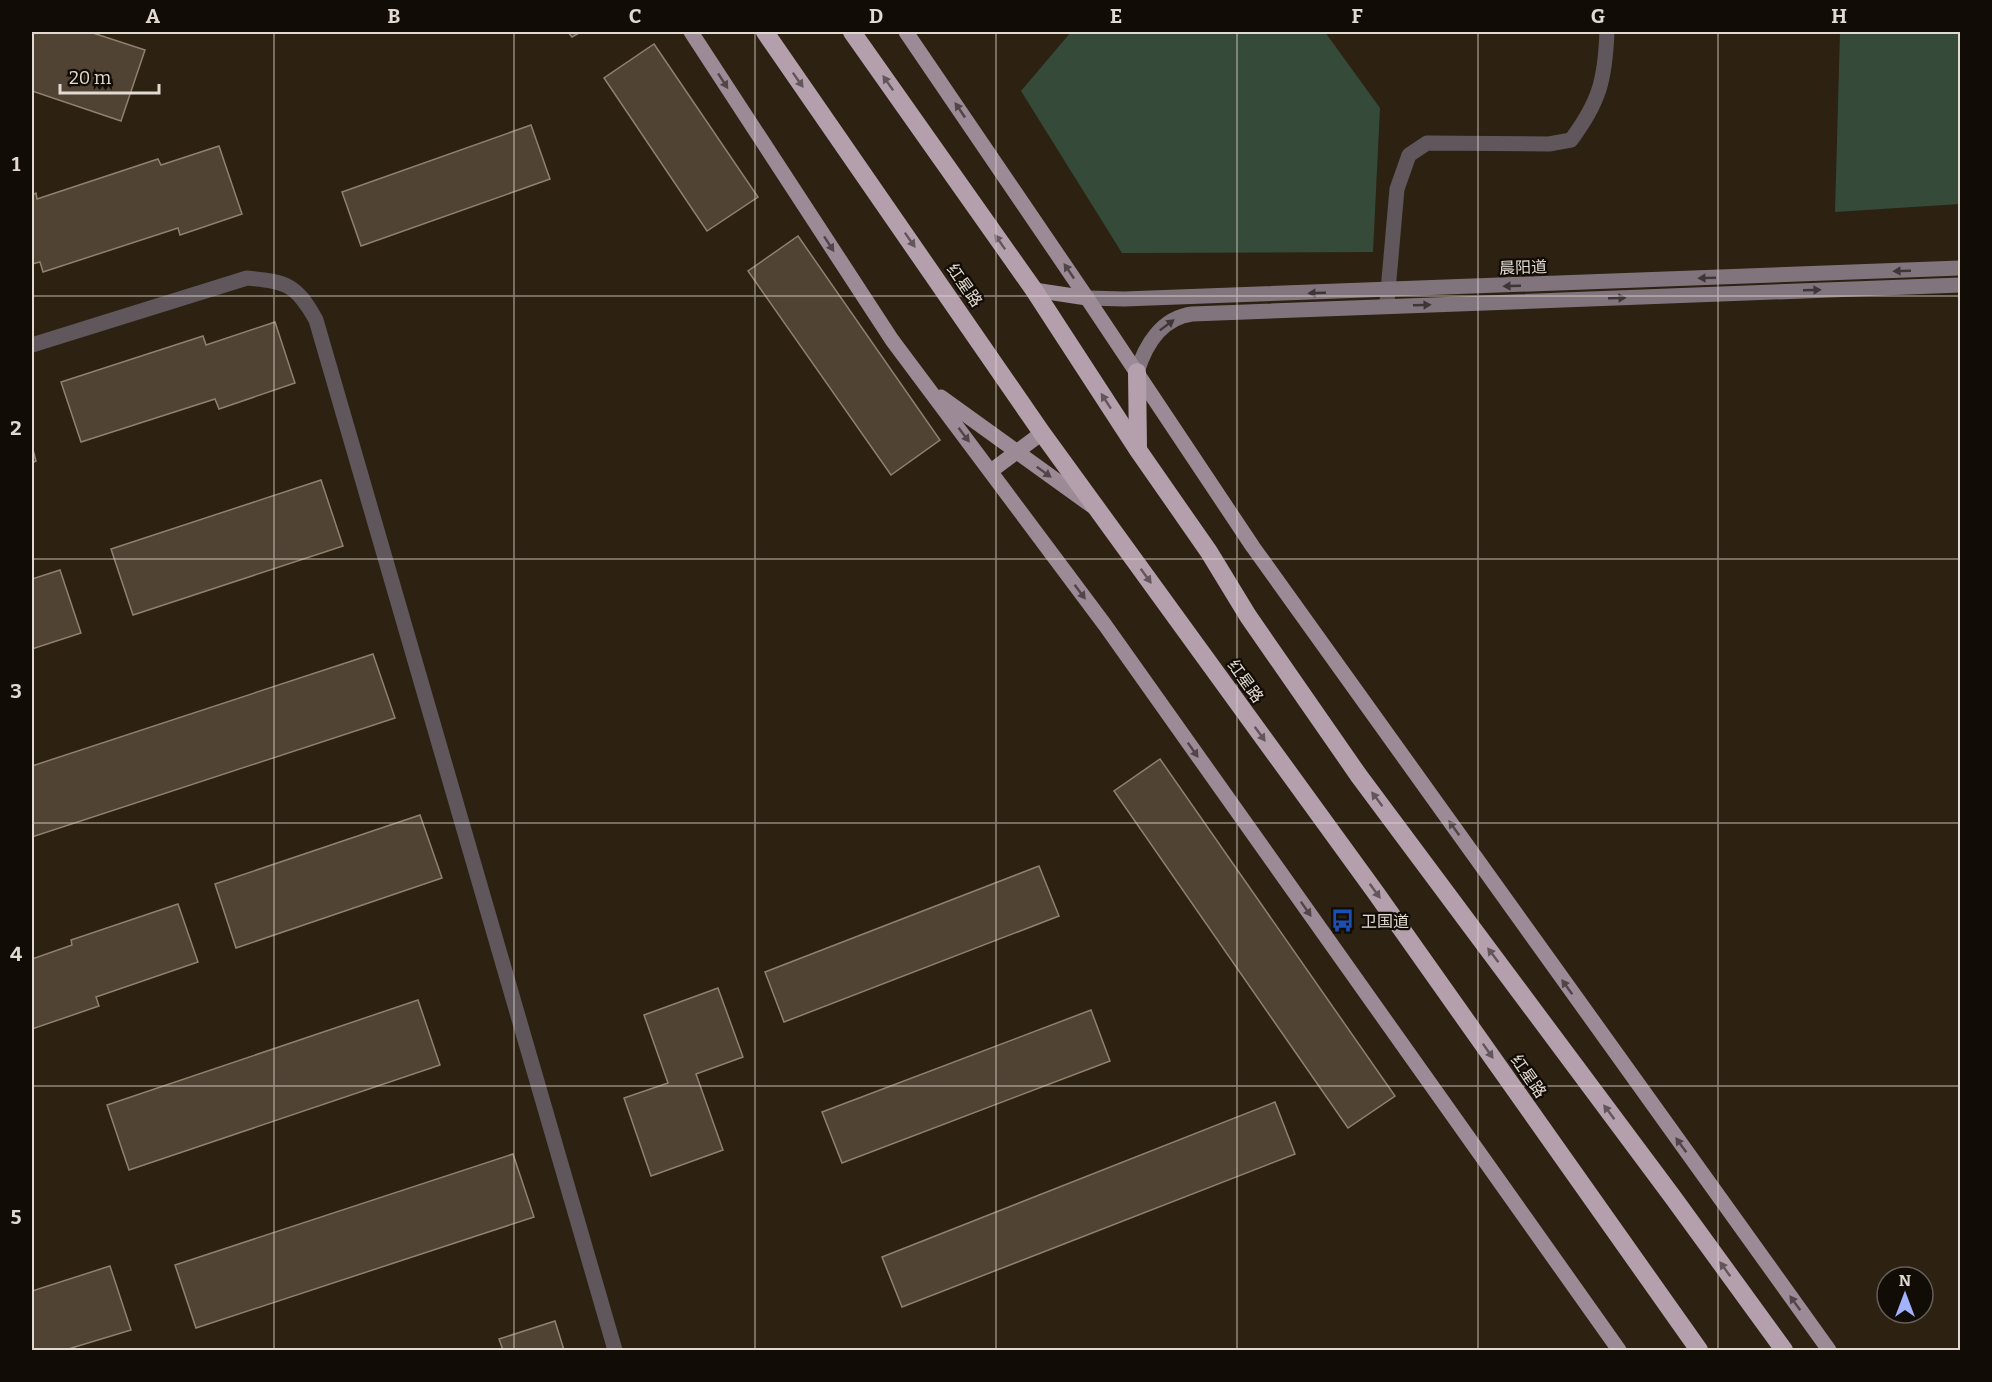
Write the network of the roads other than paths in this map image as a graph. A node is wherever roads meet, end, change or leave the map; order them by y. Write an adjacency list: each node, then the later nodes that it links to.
1 (691, 32): 14 (main road, one-way to 14)
2 (765, 32): 15 (highway, 红星路, one-way to 15)
3 (852, 32): 8 (highway, one-way to 3)
4 (906, 32): 10 (main road, one-way to 4)
5 (1607, 32): 9 (street)
6 (1960, 268): 9 (main road, 晨阳道, one-way to 9)
7 (1960, 285): 11 (main road, 晨阳道, one-way to 7)
8 (1034, 290): 10 (main road); 16 (highway, one-way to 8)
9 (1388, 291): 10 (main road, 晨阳道, one-way to 10); 11 (street)
10 (1087, 298): 13 (main road)
11 (1386, 307): 13 (main road, 晨阳道, one-way to 11)
12 (32, 345): 20 (street)
13 (1137, 372): 16 (highway); 24 (main road, one-way to 13)
14 (928, 388): 17 (main road); 18 (main road, one-way to 18)
15 (1042, 433): 17 (main road); 19 (highway, 红星路)
16 (1138, 450): 23 (highway, one-way to 16)
17 (1017, 452): 18 (main road); 19 (main road, one-way to 19)
18 (991, 471): 21 (main road, one-way to 21)
19 (1099, 512): 22 (highway, 红星路, one-way to 22)
20 (615, 1350)
21 (1619, 1350)
22 (1700, 1350)
23 (1784, 1350)
24 (1829, 1350)

